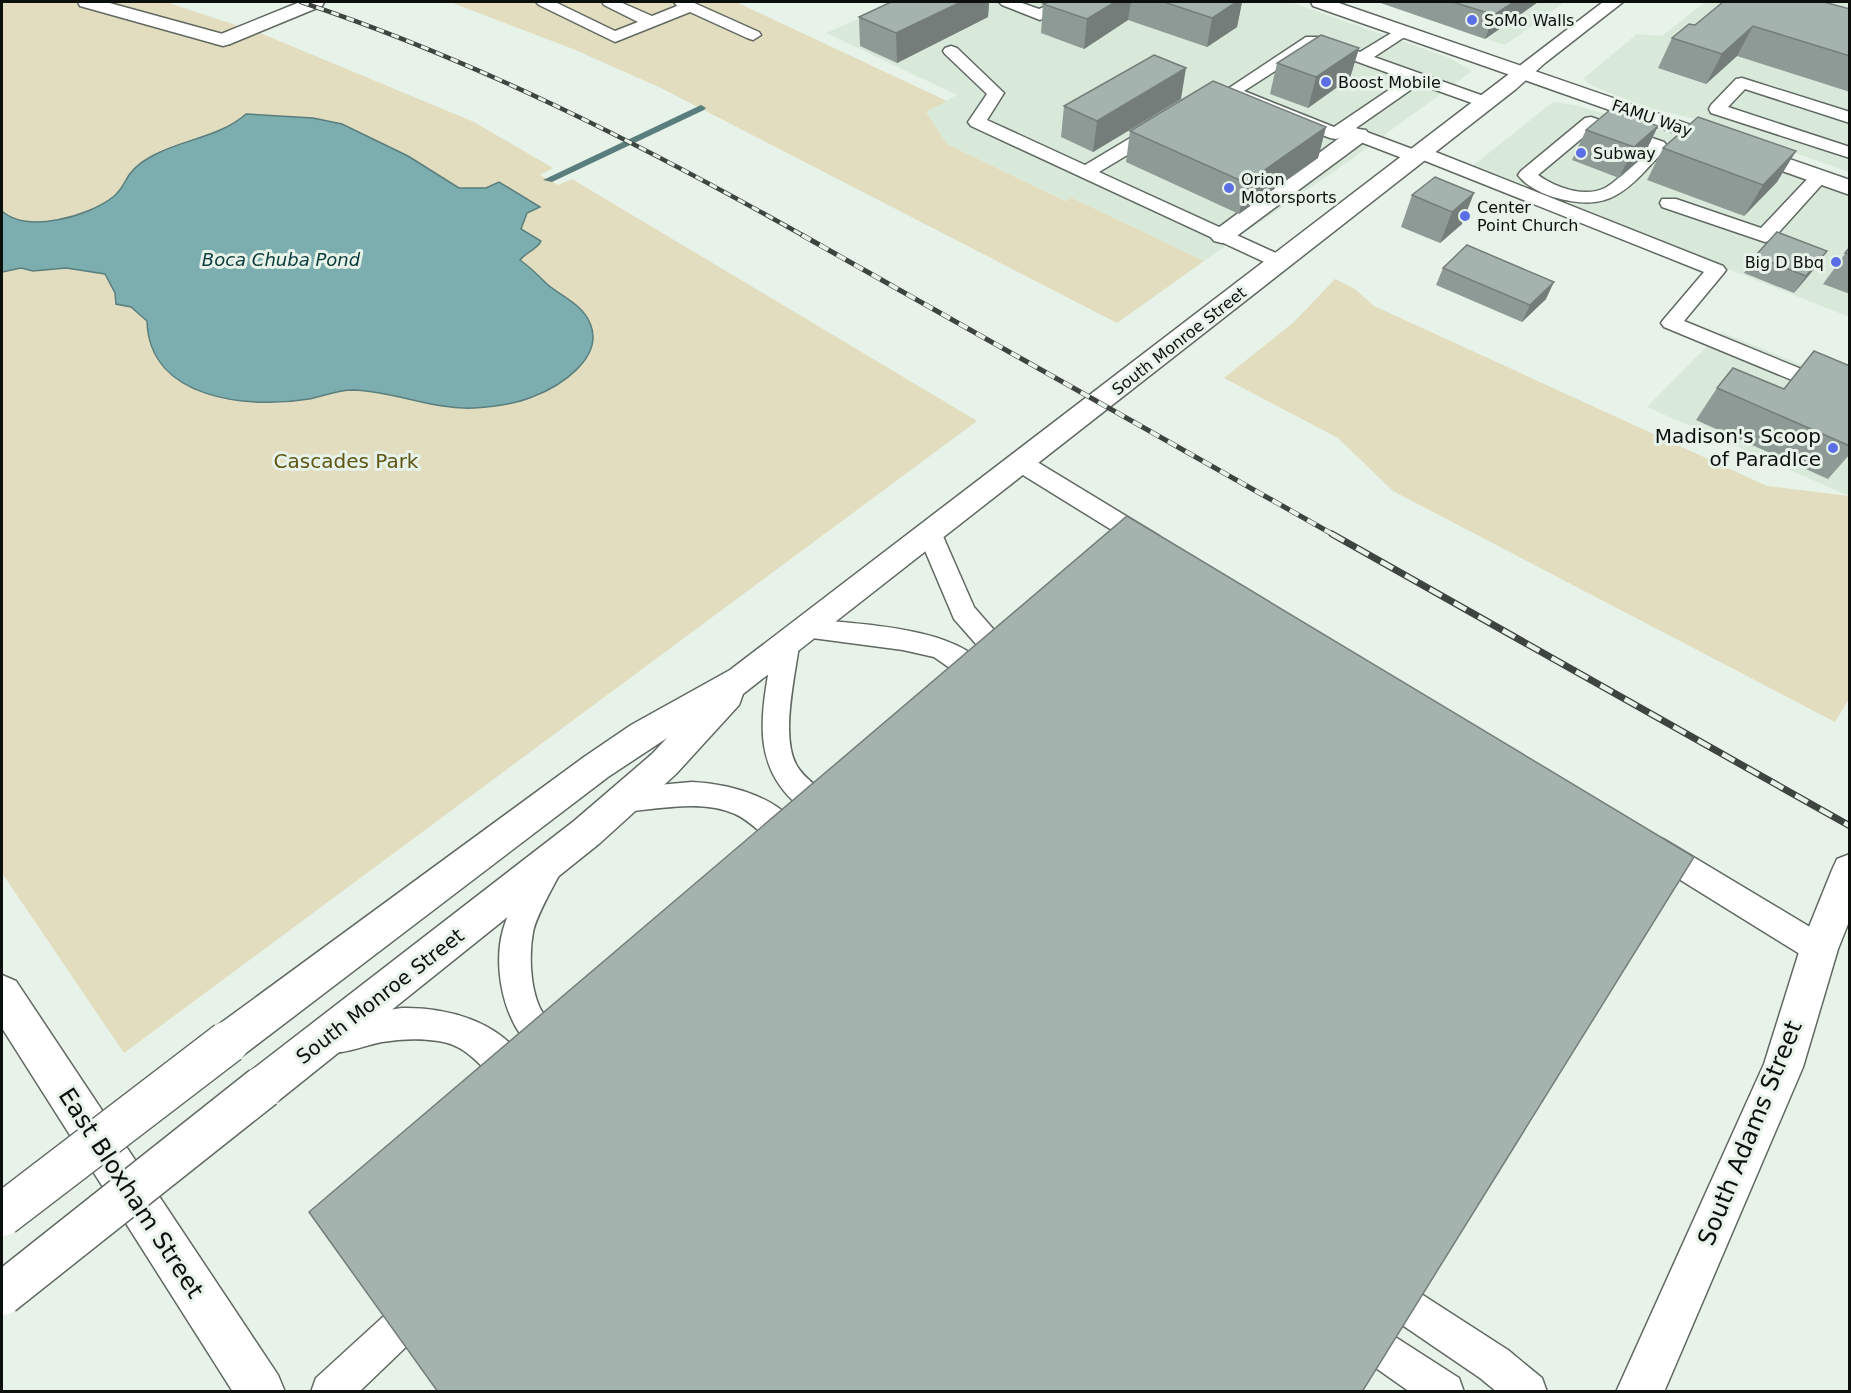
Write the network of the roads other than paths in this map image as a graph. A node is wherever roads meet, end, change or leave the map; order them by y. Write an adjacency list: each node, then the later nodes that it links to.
1 (87, 2): 2 (main road)
2 (315, 2)
3 (544, 2): 10 (lane)
4 (609, 2): 10 (lane)
5 (1006, 2): 6 (lane)
6 (1066, 2)
7 (1320, 2): 11 (main road, FAMU Way)
8 (1614, 2): 15 (main road, South Monroe Street)
9 (685, 4): 10 (lane); 12 (lane)
10 (651, 22)
11 (1403, 31): 14 (lane); 15 (main road, FAMU Way)
12 (753, 35)
13 (951, 51): 25 (lane)
14 (1362, 58): 16 (lane); 21 (lane)
15 (1523, 73): 17 (main road, South Monroe Street); 18 (main road, FAMU Way)
16 (1417, 78): 17 (lane); 21 (lane)
17 (1486, 104): 24 (main road, South Monroe Street)
18 (1648, 117): 22 (lane); 26 (main road, FAMU Way)
19 (1850, 118): 23 (lane)
20 (1171, 122): 25 (lane)
21 (1350, 132): 24 (lane); 29 (main road)
22 (1630, 136): 22 (lane)
23 (1850, 153)
24 (1419, 155): 30 (main road, South Monroe Street); 31 (lane)
25 (1086, 172): 29 (lane)
26 (1819, 177): 27 (main road, FAMU Way); 28 (lane)
27 (1850, 188)
28 (1670, 203)
29 (1222, 236): 30 (lane)
30 (1280, 262): 32 (main road, South Monroe Street)
31 (1850, 397)
32 (1021, 463): 33 (main road, South Monroe Street); 34 (lane)
33 (930, 534): 35 (main road, South Monroe Street); 36 (lane)
34 (1167, 552)
35 (796, 637): 37 (lane); 38 (main road, South Monroe Street); 40 (lane)
36 (999, 653)
37 (976, 673)
38 (742, 679): 39 (main road, South Monroe Street); 50 (main road, South Monroe Street, bridge)
39 (624, 800): 41 (lane); 43 (main road, South Monroe Street)
40 (821, 807)
41 (788, 836)
42 (1634, 836): 45 (lane)
43 (552, 861): 47 (main road, South Monroe Street); 48 (lane)
44 (1850, 870): 45 (main road, South Adams Street)
45 (1819, 949): 59 (main road, South Adams Street)
46 (2, 994): 55 (main road, East Bloxham Street)
47 (321, 1042): 49 (lane); 52 (main road, South Monroe Street, bridge)
48 (550, 1043)
49 (514, 1074)
50 (2, 1215)
51 (444, 1285): 56 (lane)
52 (2, 1294)
53 (1402, 1303): 58 (lane)
54 (1376, 1346): 57 (lane)
55 (261, 1392)
56 (330, 1392)
57 (1445, 1392)
58 (1528, 1392)
59 (1640, 1392)

